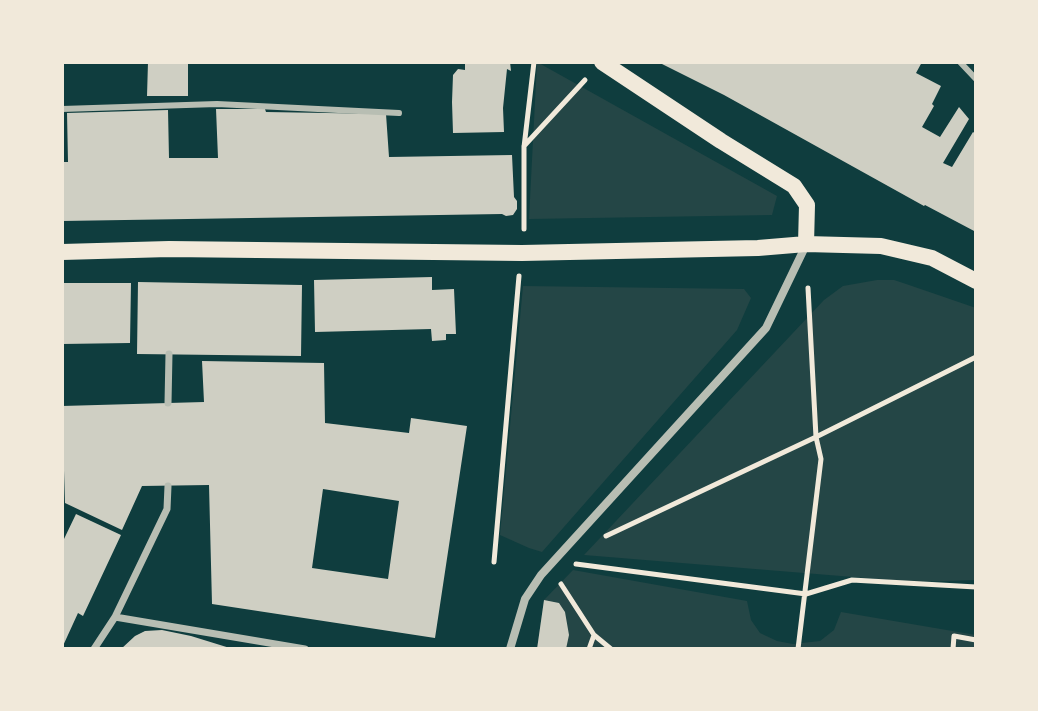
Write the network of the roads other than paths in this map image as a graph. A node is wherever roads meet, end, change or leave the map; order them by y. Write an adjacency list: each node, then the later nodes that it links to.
1 (602, 62): 6 (main road)
2 (960, 62): 3 (lane)
3 (976, 79)
4 (62, 109): 5 (lane)
5 (399, 113)
6 (806, 244): 7 (main road); 8 (main road); 15 (street)
7 (62, 252)
8 (976, 281)
9 (169, 354): 10 (street)
10 (168, 403)
11 (168, 486): 12 (street)
12 (115, 617): 13 (street); 14 (street)
13 (94, 649)
14 (305, 649)
15 (510, 649)

